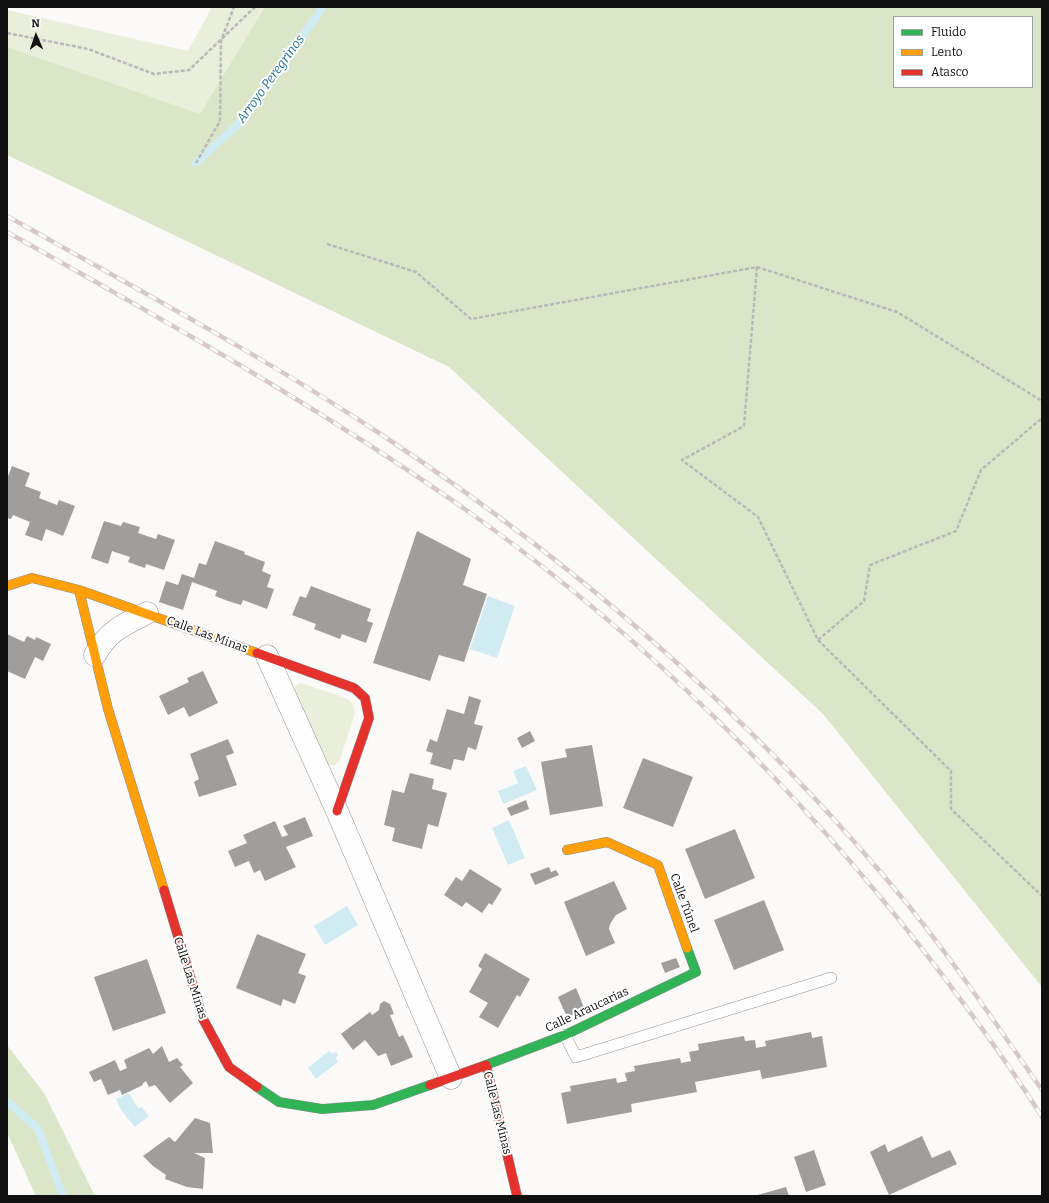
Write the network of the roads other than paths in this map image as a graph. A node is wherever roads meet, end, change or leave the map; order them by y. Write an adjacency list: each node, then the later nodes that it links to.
1 (7, 586): 2 (street, Calle Las Minas)
2 (79, 590): 3 (street, Calle Las Minas); 4 (street, Calle Las Minas)
3 (147, 614): 4 (street); 5 (street, Calle Las Minas)
4 (95, 655): 12 (street, Calle Las Minas)
5 (267, 656): 6 (street); 6 (street, Calle Las Minas)
6 (337, 811): 12 (street)
7 (567, 850): 8 (street, Calle Túnel)
8 (696, 972): 10 (street, Calle Araucarias)
9 (831, 978): 10 (lane)
10 (565, 1035): 11 (street, Calle Araucarias)
11 (486, 1065): 12 (street, Calle Las Minas); 13 (street, Calle Las Minas)
12 (451, 1078)
13 (517, 1196)

